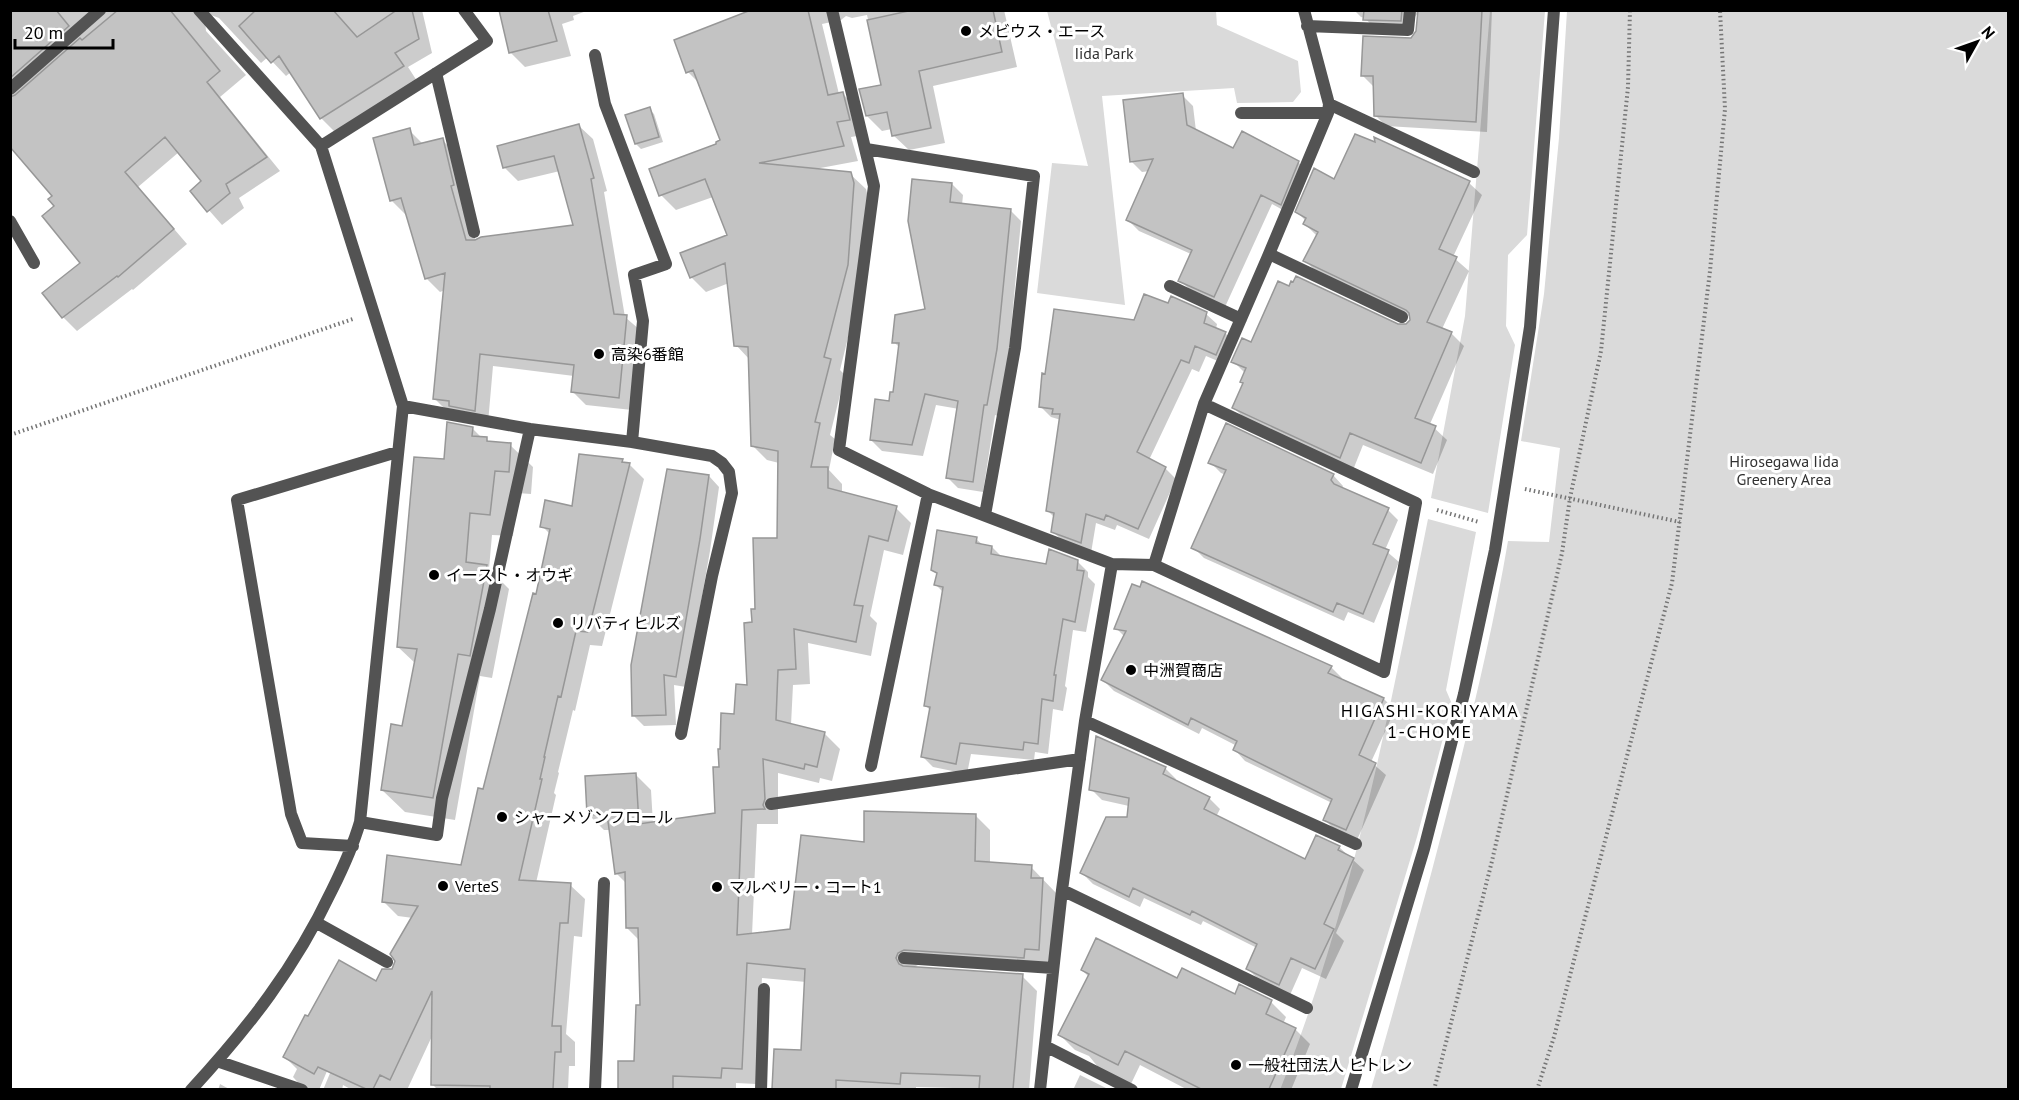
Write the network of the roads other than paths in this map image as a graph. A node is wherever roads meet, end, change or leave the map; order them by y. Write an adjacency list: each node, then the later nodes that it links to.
1 (100, 10): 11 (street)
2 (198, 10): 14 (street)
3 (464, 10): 10 (street)
4 (832, 10): 15 (street)
5 (1304, 10): 8 (street)
6 (1410, 10): 8 (street)
7 (1554, 10): 57 (street)
8 (1307, 26): 12 (street)
9 (595, 55): 27 (street)
10 (435, 74): 14 (street); 18 (street)
11 (10, 89)
12 (1328, 108): 13 (street); 16 (street); 19 (street)
13 (1241, 113)
14 (321, 146): 25 (street)
15 (866, 149): 29 (street); 30 (street)
16 (1474, 172)
17 (10, 221): 20 (street)
18 (474, 232)
19 (1269, 254): 22 (street); 23 (street)
20 (34, 263)
21 (1170, 286): 23 (street)
22 (1402, 317)
23 (1241, 319): 24 (street)
24 (1204, 404): 32 (street); 32 (street)
25 (403, 406): 26 (street); 28 (street)
26 (530, 429): 27 (street); 38 (street)
27 (632, 442): 34 (street)
28 (397, 452): 38 (street); 40 (street)
29 (928, 494): 30 (street); 36 (street)
30 (985, 515): 31 (street)
31 (1112, 564): 32 (street); 33 (street)
32 (1154, 566)
33 (1085, 721): 35 (street); 39 (street)
34 (681, 734)
35 (1080, 759): 37 (street); 42 (street)
36 (872, 766)
37 (771, 804)
38 (360, 822): 40 (street)
39 (1356, 844)
40 (353, 846): 43 (street)
41 (604, 883): 53 (street)
42 (1062, 890): 46 (street); 48 (street)
43 (316, 923): 45 (street); 50 (street)
44 (904, 958): 46 (street)
45 (387, 962)
46 (1053, 968): 49 (street)
47 (764, 989): 54 (street)
48 (1307, 1008)
49 (1045, 1046): 55 (street); 56 (street)
50 (218, 1061): 51 (street); 52 (street)
51 (191, 1089)
52 (302, 1089)
53 (595, 1089)
54 (761, 1089)
55 (1040, 1089)
56 (1132, 1089)
57 (1351, 1089)

